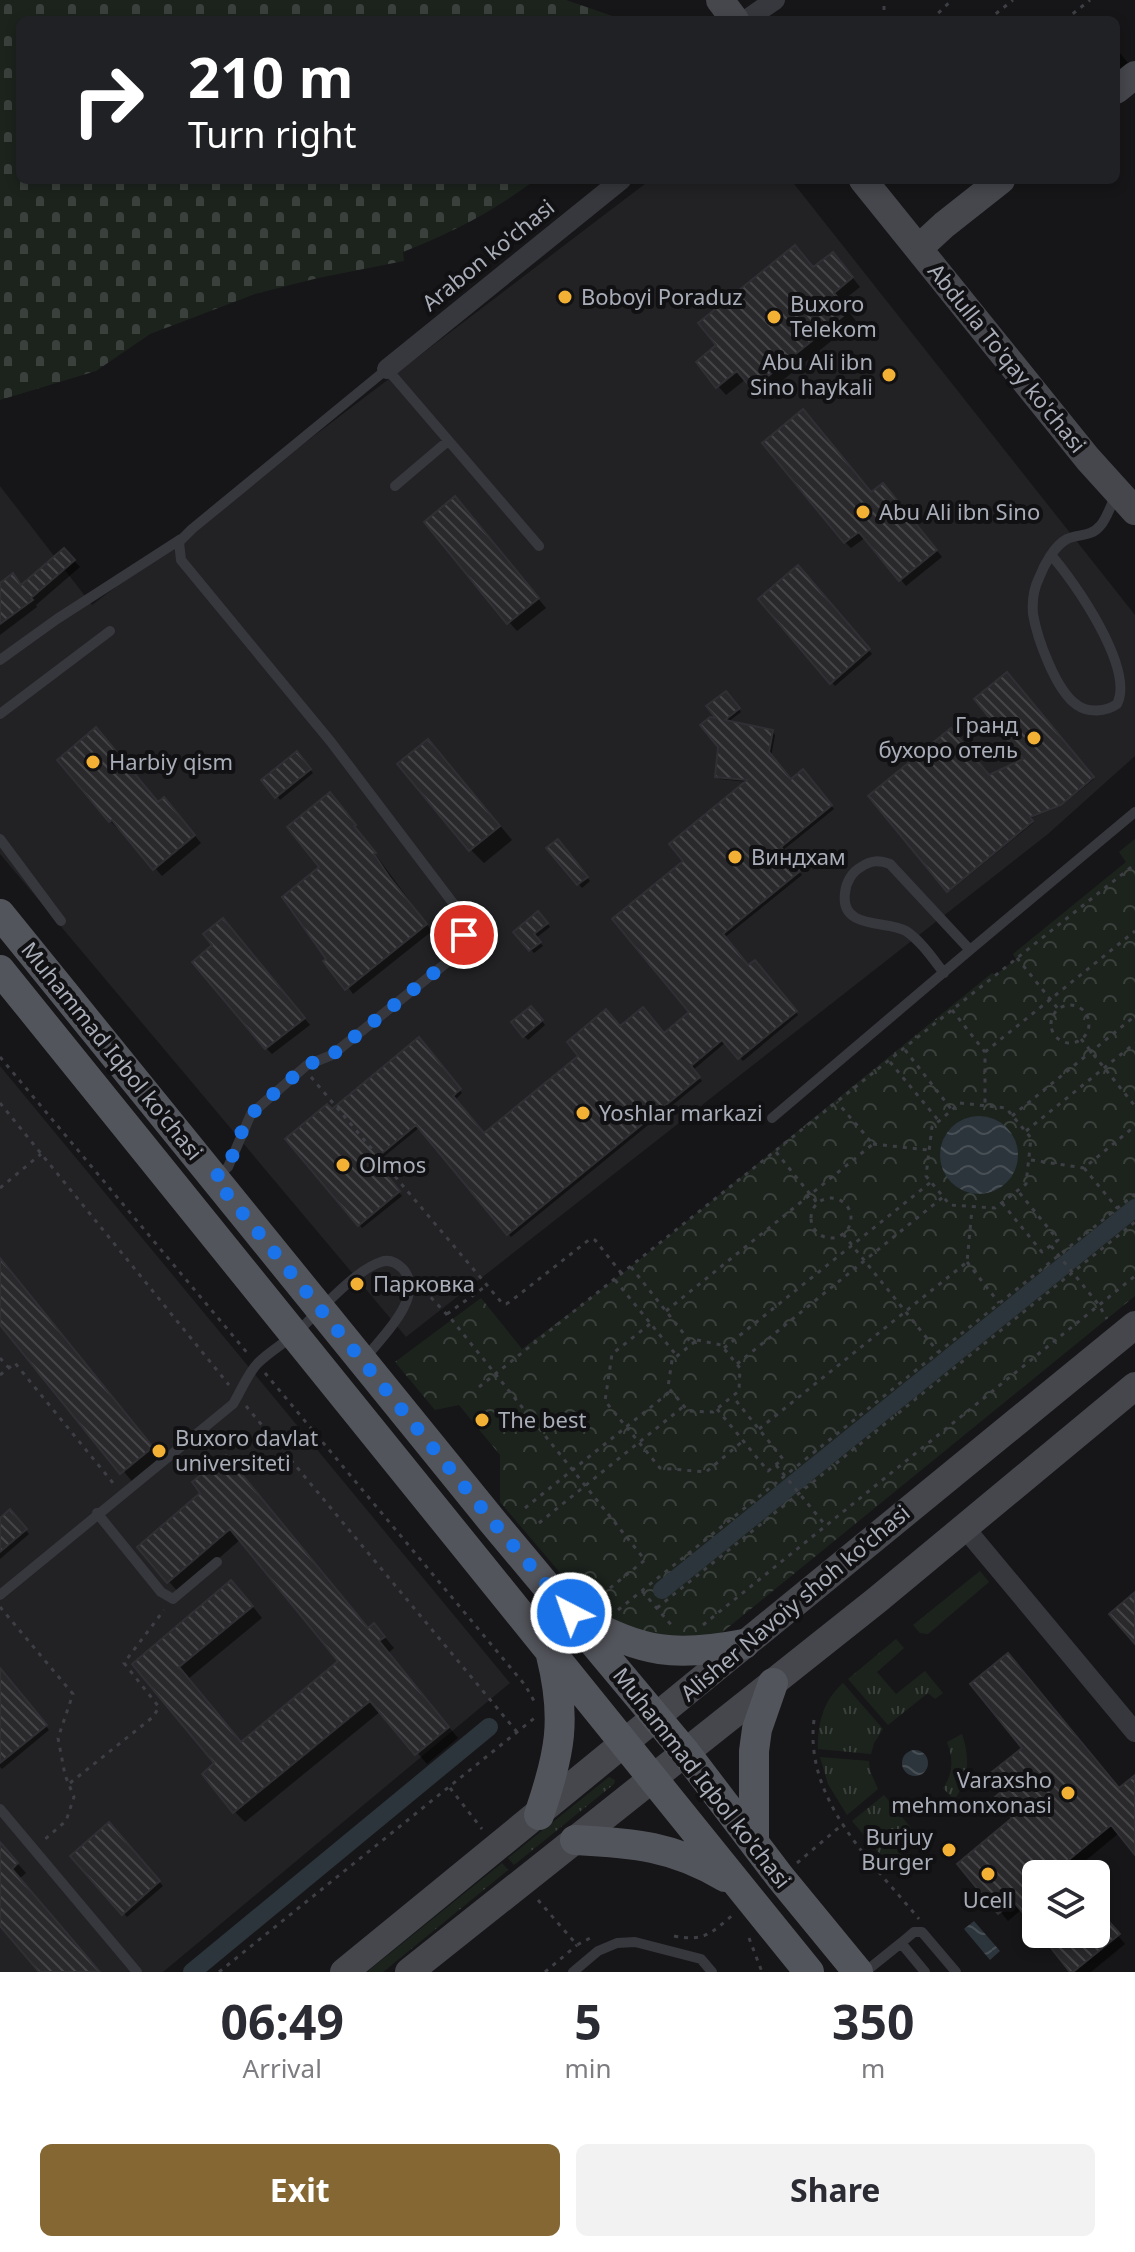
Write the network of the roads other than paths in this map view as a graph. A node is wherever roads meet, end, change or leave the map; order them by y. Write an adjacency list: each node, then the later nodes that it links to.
1 (775, 0): 2 (street)
2 (752, 16)
3 (616, 184): 7 (street, Arabon ko'chasi)
4 (996, 184): 6 (main road)
5 (872, 191): 6 (main road, Abdulla To'qay ko'chasi)
6 (919, 248): 10 (main road, Abdulla To'qay ko'chasi)
7 (387, 369): 8 (lane); 11 (lane)
8 (448, 441): 9 (lane); 12 (lane)
9 (395, 486)
10 (1127, 501): 13 (lane)
11 (183, 538): 16 (lane); 27 (lane)
12 (539, 546)
13 (1051, 555): 14 (lane); 17 (lane)
14 (1114, 628)
15 (110, 631): 18 (lane)
16 (0, 660)
17 (1132, 685)
18 (0, 714)
19 (1135, 812): 23 (lane)
20 (0, 839): 22 (lane)
21 (0, 914): 27 (main road, Muhammad Iqbol ko'chasi)
22 (61, 921)
23 (970, 950): 25 (lane); 25 (lane)
24 (0, 970): 30 (main road, Muhammad Iqbol ko'chasi)
25 (944, 973): 26 (lane)
26 (772, 1118)
27 (214, 1178): 28 (main road, Muhammad Iqbol ko'chasi)
28 (321, 1310): 30 (lane); 31 (main road, Muhammad Iqbol ko'chasi); 31 (lane)
29 (1127, 1332): 38 (main road, Alisher Navoiy shoh ko'chasi)
30 (294, 1334): 33 (lane); 39 (main road, Muhammad Iqbol ko'chasi)
31 (363, 1361): 37 (main road, Muhammad Iqbol ko'chasi)
32 (1135, 1386): 34 (main road, Alisher Navoiy shoh ko'chasi)
33 (97, 1513): 35 (lane); 36 (lane)
34 (964, 1527): 40 (main road, Alisher Navoiy shoh ko'chasi); 42 (street)
35 (217, 1562)
36 (0, 1595)
37 (581, 1608): 38 (main road); 41 (main road, Muhammad Iqbol ko'chasi)
38 (744, 1644): 41 (main road, Alisher Navoiy shoh ko'chasi)
39 (550, 1649): 43 (main road, Muhammad Iqbol ko'chasi); 47 (main road)
40 (773, 1683): 44 (main road, Alisher Navoiy shoh ko'chasi); 49 (main road)
41 (656, 1717): 43 (main road, Alisher Navoiy shoh ko'chasi); 44 (main road, Muhammad Iqbol ko'chasi)
42 (1135, 1732)
43 (624, 1744): 45 (main road, Muhammad Iqbol ko'chasi); 47 (main road, Alisher Navoiy shoh ko'chasi)
44 (685, 1752): 45 (main road, Alisher Navoiy shoh ko'chasi); 49 (main road, Muhammad Iqbol ko'chasi)
45 (652, 1779): 48 (main road, Alisher Navoiy shoh ko'chasi); 50 (main road, Muhammad Iqbol ko'chasi)
46 (0, 1809): 52 (lane)
47 (539, 1815): 53 (main road, Alisher Navoiy shoh ko'chasi)
48 (575, 1840): 50 (main road); 54 (main road, Alisher Navoiy shoh ko'chasi)
49 (754, 1842): 58 (main road, Muhammad Iqbol ko'chasi)
50 (738, 1885): 57 (main road, Muhammad Iqbol ko'chasi)
51 (901, 1943): 59 (lane); 60 (lane); 61 (lane)
52 (137, 1972)
53 (344, 1972)
54 (409, 1972)
55 (573, 1972): 56 (lane)
56 (712, 1972)
57 (809, 1972)
58 (858, 1972)
59 (865, 1972)
60 (925, 1972)
61 (956, 1972)

